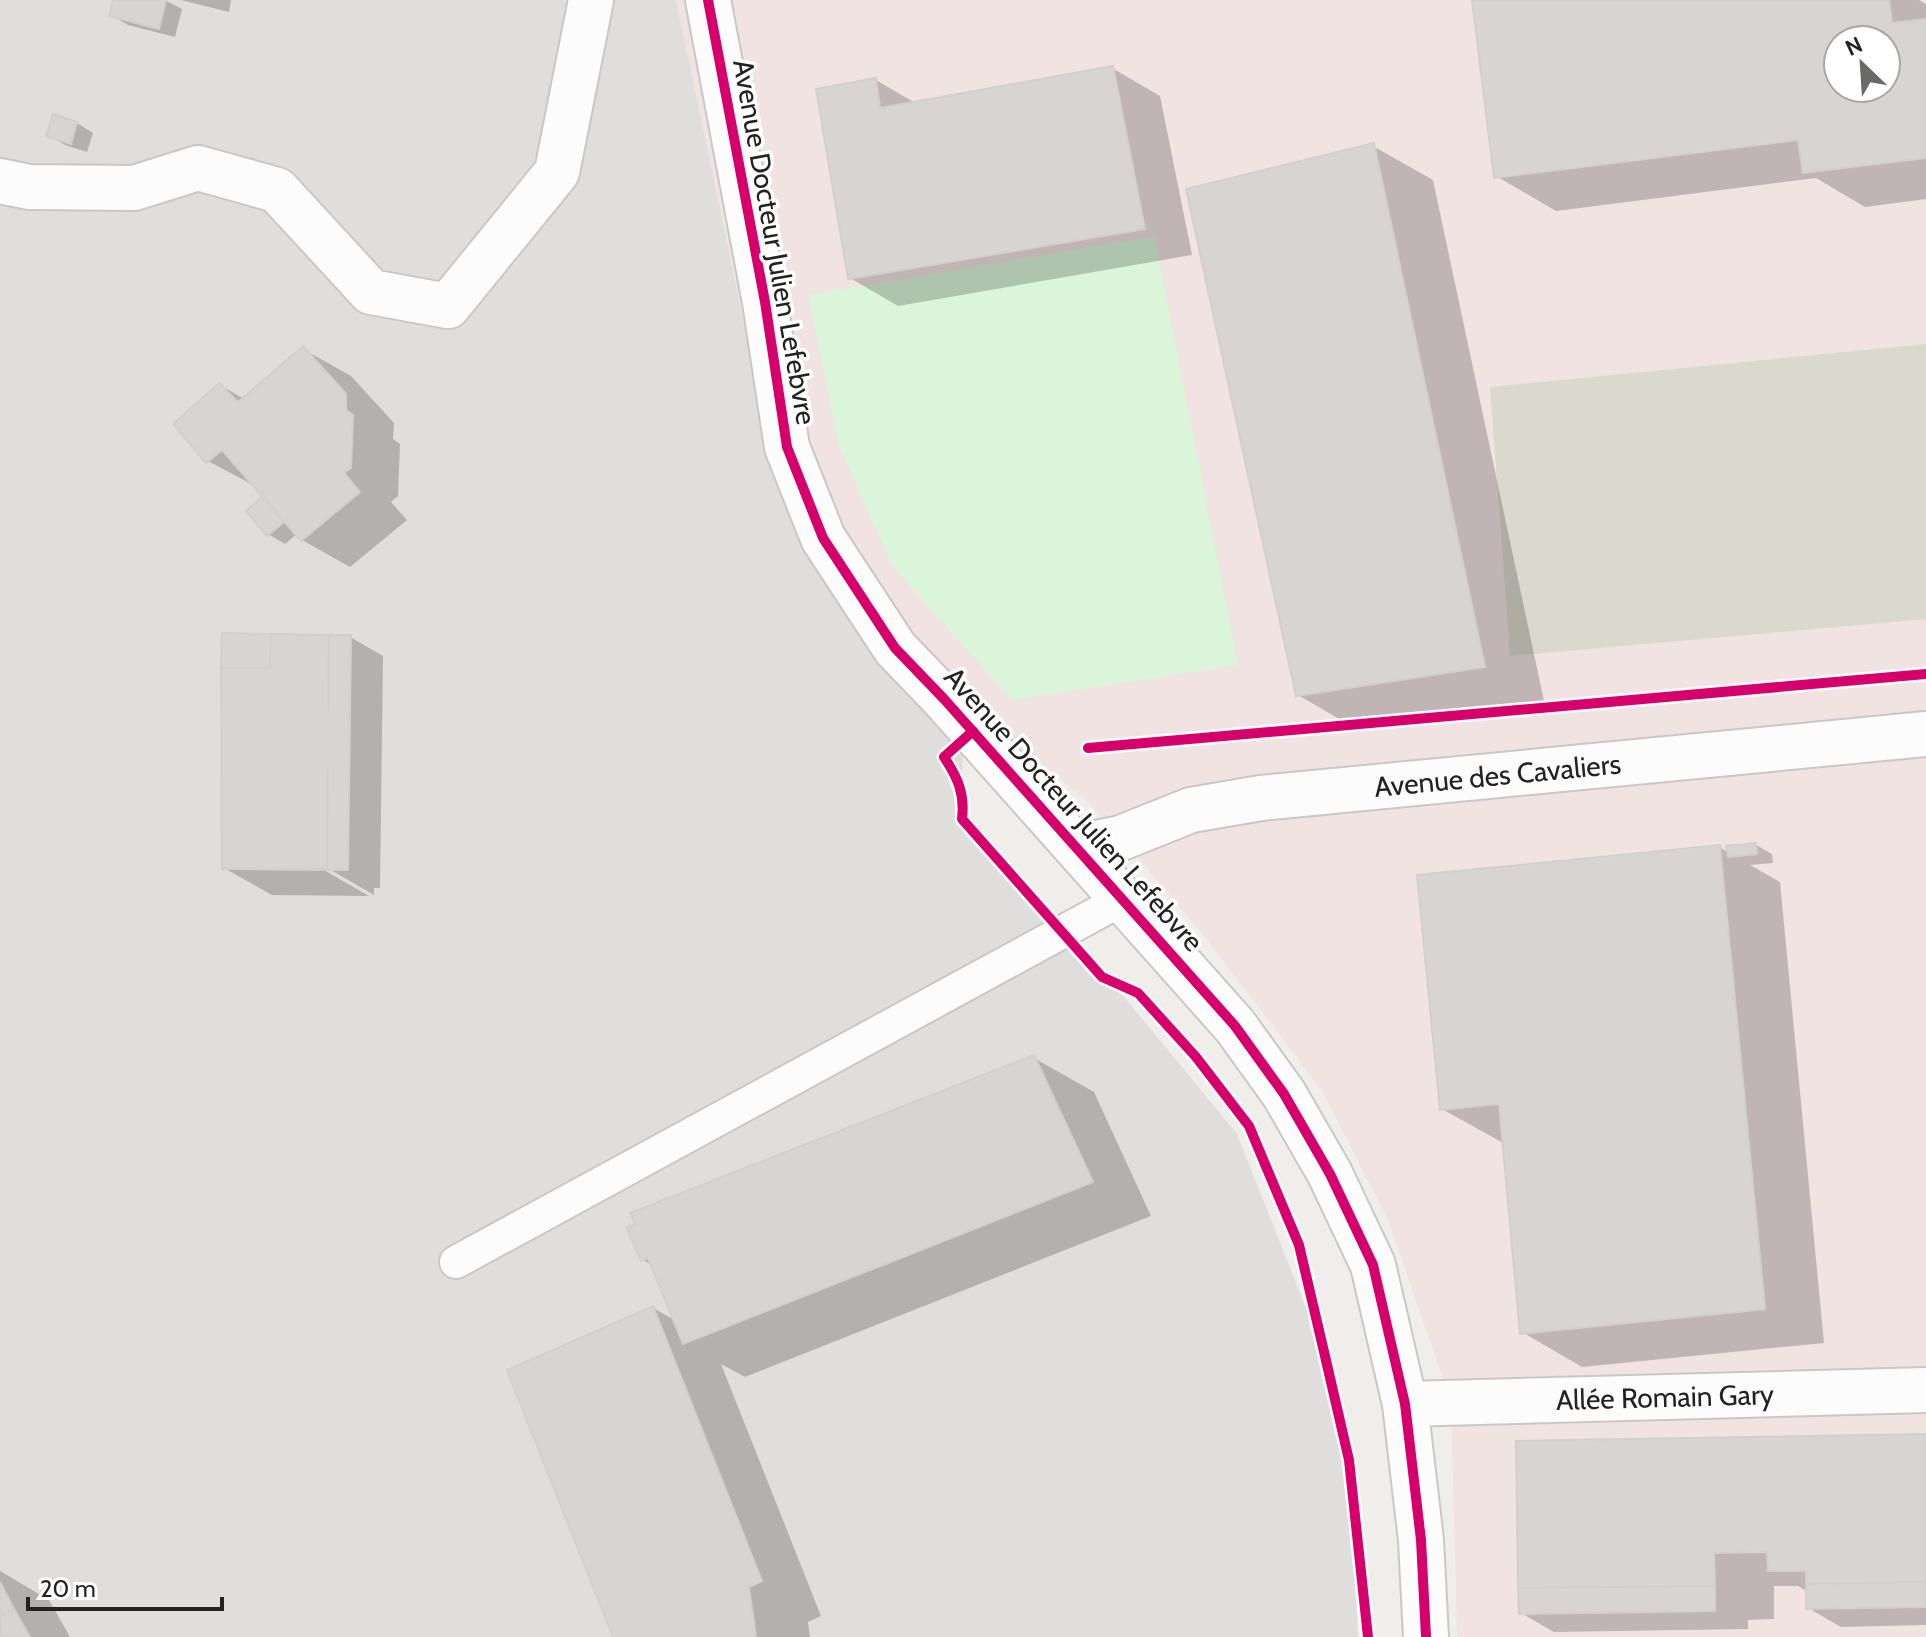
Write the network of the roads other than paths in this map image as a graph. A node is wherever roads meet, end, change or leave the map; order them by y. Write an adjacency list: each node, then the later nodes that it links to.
1 (591, 0): 3 (street)
2 (708, 0): 5 (street, Avenue Docteur Julien Lefebvre)
3 (0, 181)
4 (1926, 734): 5 (street, Avenue des Cavaliers)
5 (1076, 847): 6 (street, Avenue Docteur Julien Lefebvre)
6 (1123, 899): 7 (lane); 9 (street, Avenue Docteur Julien Lefebvre)
7 (456, 1262)
8 (1926, 1390): 9 (street, Allée Romain Gary)
9 (1405, 1404): 10 (street, Avenue Docteur Julien Lefebvre)
10 (1426, 1637)

